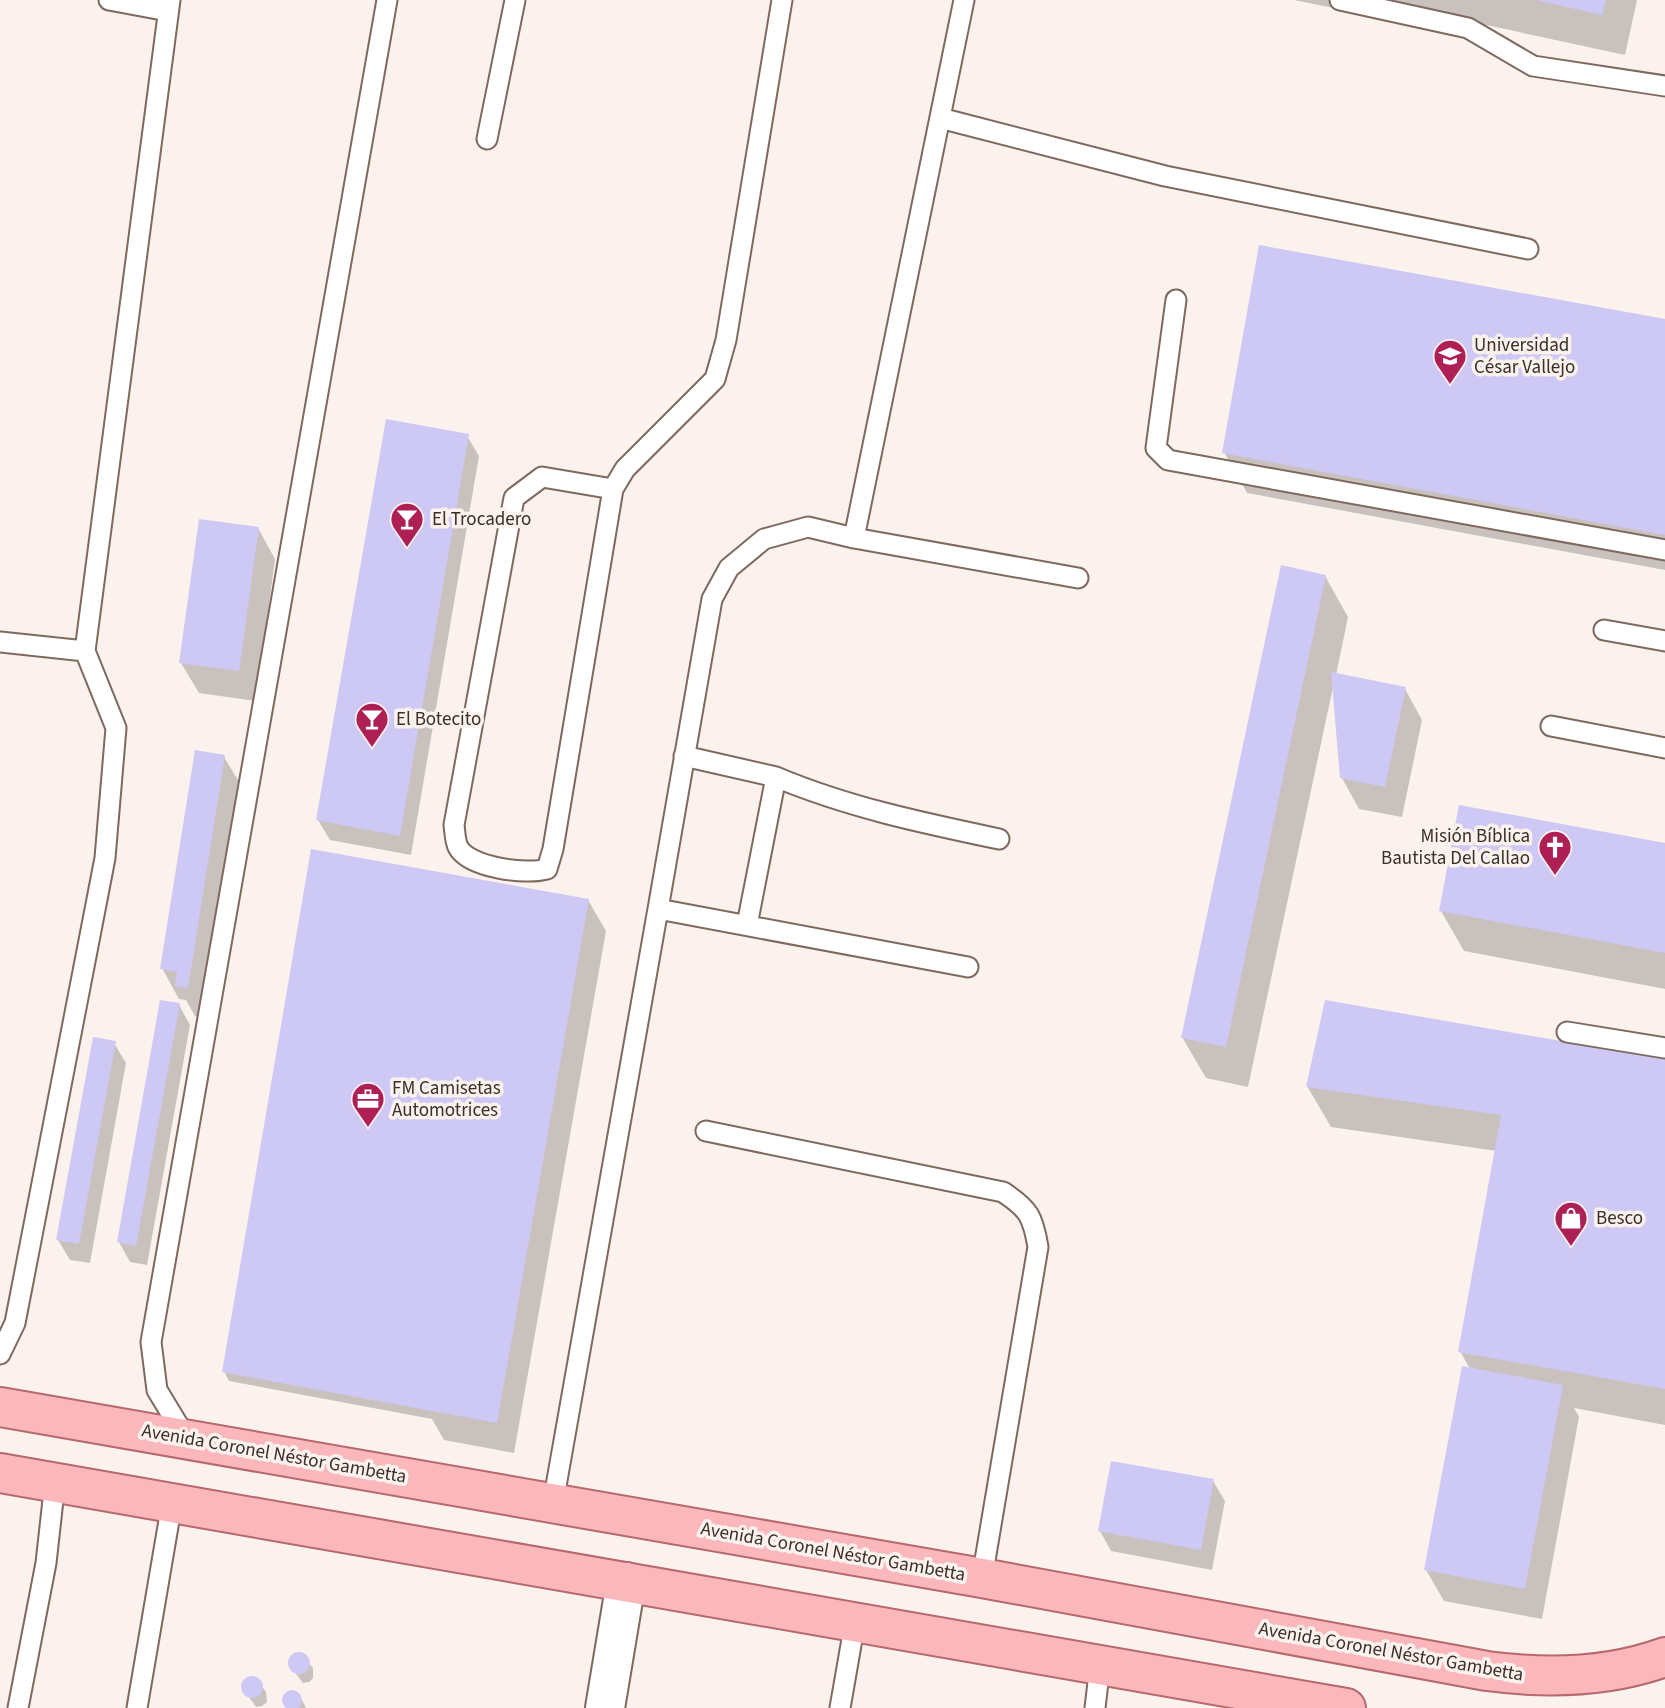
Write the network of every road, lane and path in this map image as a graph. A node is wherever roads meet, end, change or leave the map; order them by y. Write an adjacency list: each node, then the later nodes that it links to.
1 (109, 0): 7 (lane)
2 (387, 0): 34 (lane)
3 (515, 0): 10 (lane)
4 (782, 0): 13 (lane)
5 (964, 0): 9 (lane)
6 (1340, 0): 8 (lane)
7 (169, 6): 20 (lane)
8 (1665, 86)
9 (940, 118): 11 (lane); 14 (lane)
10 (488, 139)
11 (1528, 249)
12 (1176, 300): 15 (lane)
13 (613, 489): 13 (lane)
14 (854, 538): 16 (lane); 23 (lane)
15 (1665, 550)
16 (1078, 578)
17 (1604, 630): 18 (lane)
18 (1665, 640)
19 (0, 642): 20 (lane)
20 (85, 651): 32 (lane)
21 (1551, 726): 22 (lane)
22 (1665, 748)
23 (684, 756): 24 (lane); 26 (lane)
24 (776, 777): 25 (lane); 27 (lane)
25 (999, 839)
26 (658, 909): 27 (lane); 38 (lane)
27 (747, 925): 28 (lane)
28 (968, 967)
29 (1567, 1032): 30 (lane)
30 (1665, 1048)
31 (706, 1131): 39 (lane)
32 (0, 1354)
33 (0, 1407): 34 (main road, Avenida Coronel Néstor Gambetta)
34 (186, 1439): 38 (main road, Avenida Coronel Néstor Gambetta)
35 (0, 1473): 36 (main road)
36 (55, 1482): 37 (main road); 45 (lane)
37 (172, 1503): 40 (main road); 46 (lane)
38 (553, 1503): 39 (main road, Avenida Coronel Néstor Gambetta)
39 (982, 1578): 42 (main road, Avenida Coronel Néstor Gambetta)
40 (626, 1582): 41 (main road); 47 (street)
41 (855, 1622): 43 (main road); 48 (lane)
42 (1665, 1657)
43 (1100, 1665): 44 (main road); 49 (lane)
44 (1231, 1698): 50 (main road)
45 (18, 1708)
46 (137, 1708)
47 (605, 1708)
48 (840, 1708)
49 (1095, 1708)
50 (1346, 1708)

